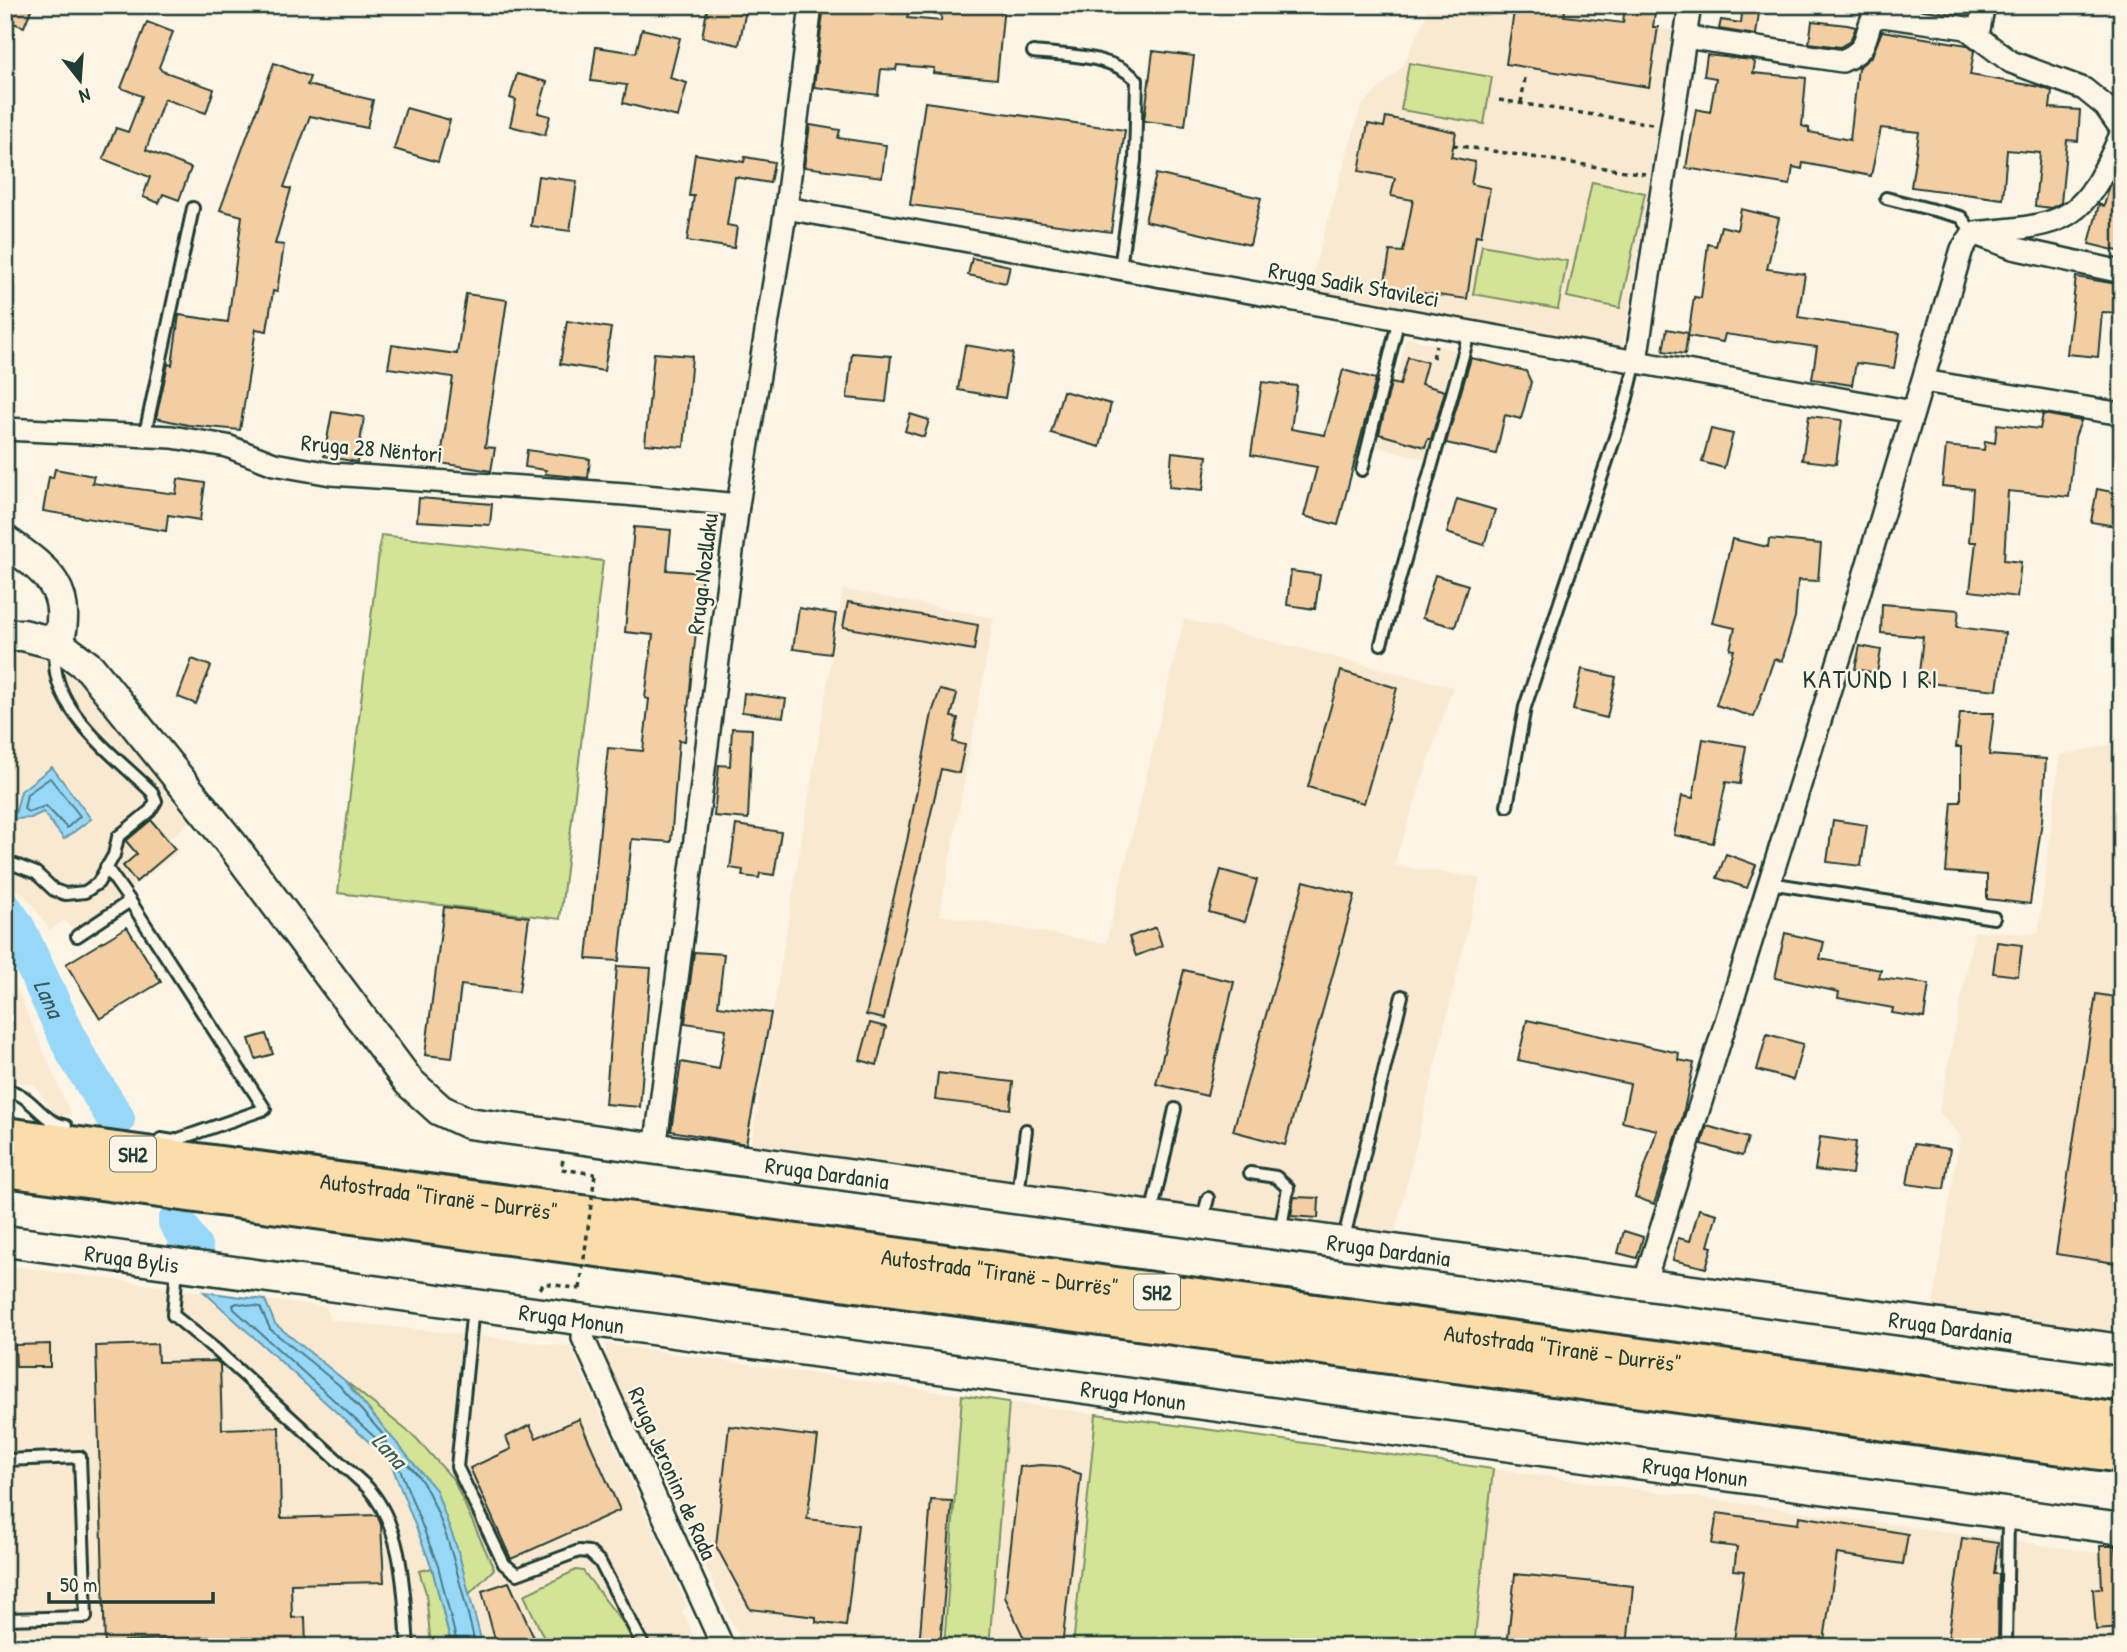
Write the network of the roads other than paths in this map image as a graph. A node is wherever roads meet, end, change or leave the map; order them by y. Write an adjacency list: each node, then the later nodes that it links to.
1 (811, 5): 10 (street, Rruga Nozllaku)
2 (1690, 5): 5 (street)
3 (1984, 5): 4 (street)
4 (1978, 34): 5 (street); 7 (street)
5 (1685, 37): 16 (street)
6 (1033, 52): 12 (lane)
7 (2122, 131): 11 (street)
8 (1886, 198): 11 (lane)
9 (193, 208): 21 (lane)
10 (786, 208): 12 (street, Rruga Sadik Stavileci); 23 (street, Rruga Nozllaku)
11 (1973, 233): 13 (street); 17 (street)
12 (1120, 268): 14 (street, Rruga Sadik Stavileci)
13 (2122, 272)
14 (1399, 318): 15 (street, Rruga Sadik Stavileci); 22 (lane)
15 (1470, 331): 16 (street, Rruga Sadik Stavileci); 26 (lane)
16 (1636, 361): 18 (street, Rruga Sadik Stavileci); 28 (lane)
17 (1923, 381): 18 (street); 19 (street)
18 (1913, 412): 31 (street)
19 (2122, 414)
20 (5, 429): 21 (street, Rruga 28 Nëntori)
21 (145, 434): 23 (street, Rruga 28 Nëntori)
22 (1362, 470)
23 (738, 505): 42 (street, Rruga Nozllaku)
24 (5, 541): 27 (main road)
25 (5, 635): 27 (main road)
26 (1381, 643)
27 (58, 644): 30 (lane); 42 (main road, Rruga Dardania)
28 (1507, 806)
29 (5, 862): 30 (lane)
30 (106, 867): 32 (lane)
31 (1769, 883): 33 (lane); 52 (street)
32 (130, 901): 34 (lane); 41 (lane)
33 (1993, 918)
34 (77, 936)
35 (1402, 996): 49 (lane)
36 (5, 1090): 40 (lane)
37 (1175, 1109): 46 (lane)
38 (1026, 1130): 45 (lane)
39 (5, 1137): 40 (highway, Autostrada "Tiranë - Durrës" / SH2)
40 (77, 1137): 56 (highway, Autostrada "Tiranë - Durrës" / SH2)
41 (146, 1137)
42 (655, 1150): 45 (main road, Rruga Dardania)
43 (5, 1167): 57 (highway, Autostrada "Tiranë - Durrës" / SH2)
44 (1250, 1173): 47 (lane)
45 (1017, 1199): 46 (main road, Rruga Dardania)
46 (1150, 1217): 47 (main road, Rruga Dardania)
47 (1280, 1235): 49 (main road, Rruga Dardania)
48 (5, 1241): 50 (main road, Rruga Bylis)
49 (1343, 1243): 52 (main road, Rruga Dardania)
50 (177, 1265): 51 (main road, Rruga Bylis); 62 (lane)
51 (260, 1276): 53 (main road, Rruga Monun)
52 (1644, 1284): 55 (main road, Rruga Dardania)
53 (473, 1304): 54 (main road, Rruga Monun); 63 (lane)
54 (584, 1320): 59 (main road, Rruga Monun); 64 (street, Rruga Jeronim de Rada)
55 (2122, 1350)
56 (2122, 1423)
57 (2122, 1453)
58 (5, 1460): 61 (lane)
59 (2009, 1514): 60 (main road, Rruga Monun); 65 (lane)
60 (2122, 1529)
61 (5, 1619)
62 (408, 1647)
63 (644, 1647)
64 (723, 1647)
65 (2006, 1647)

